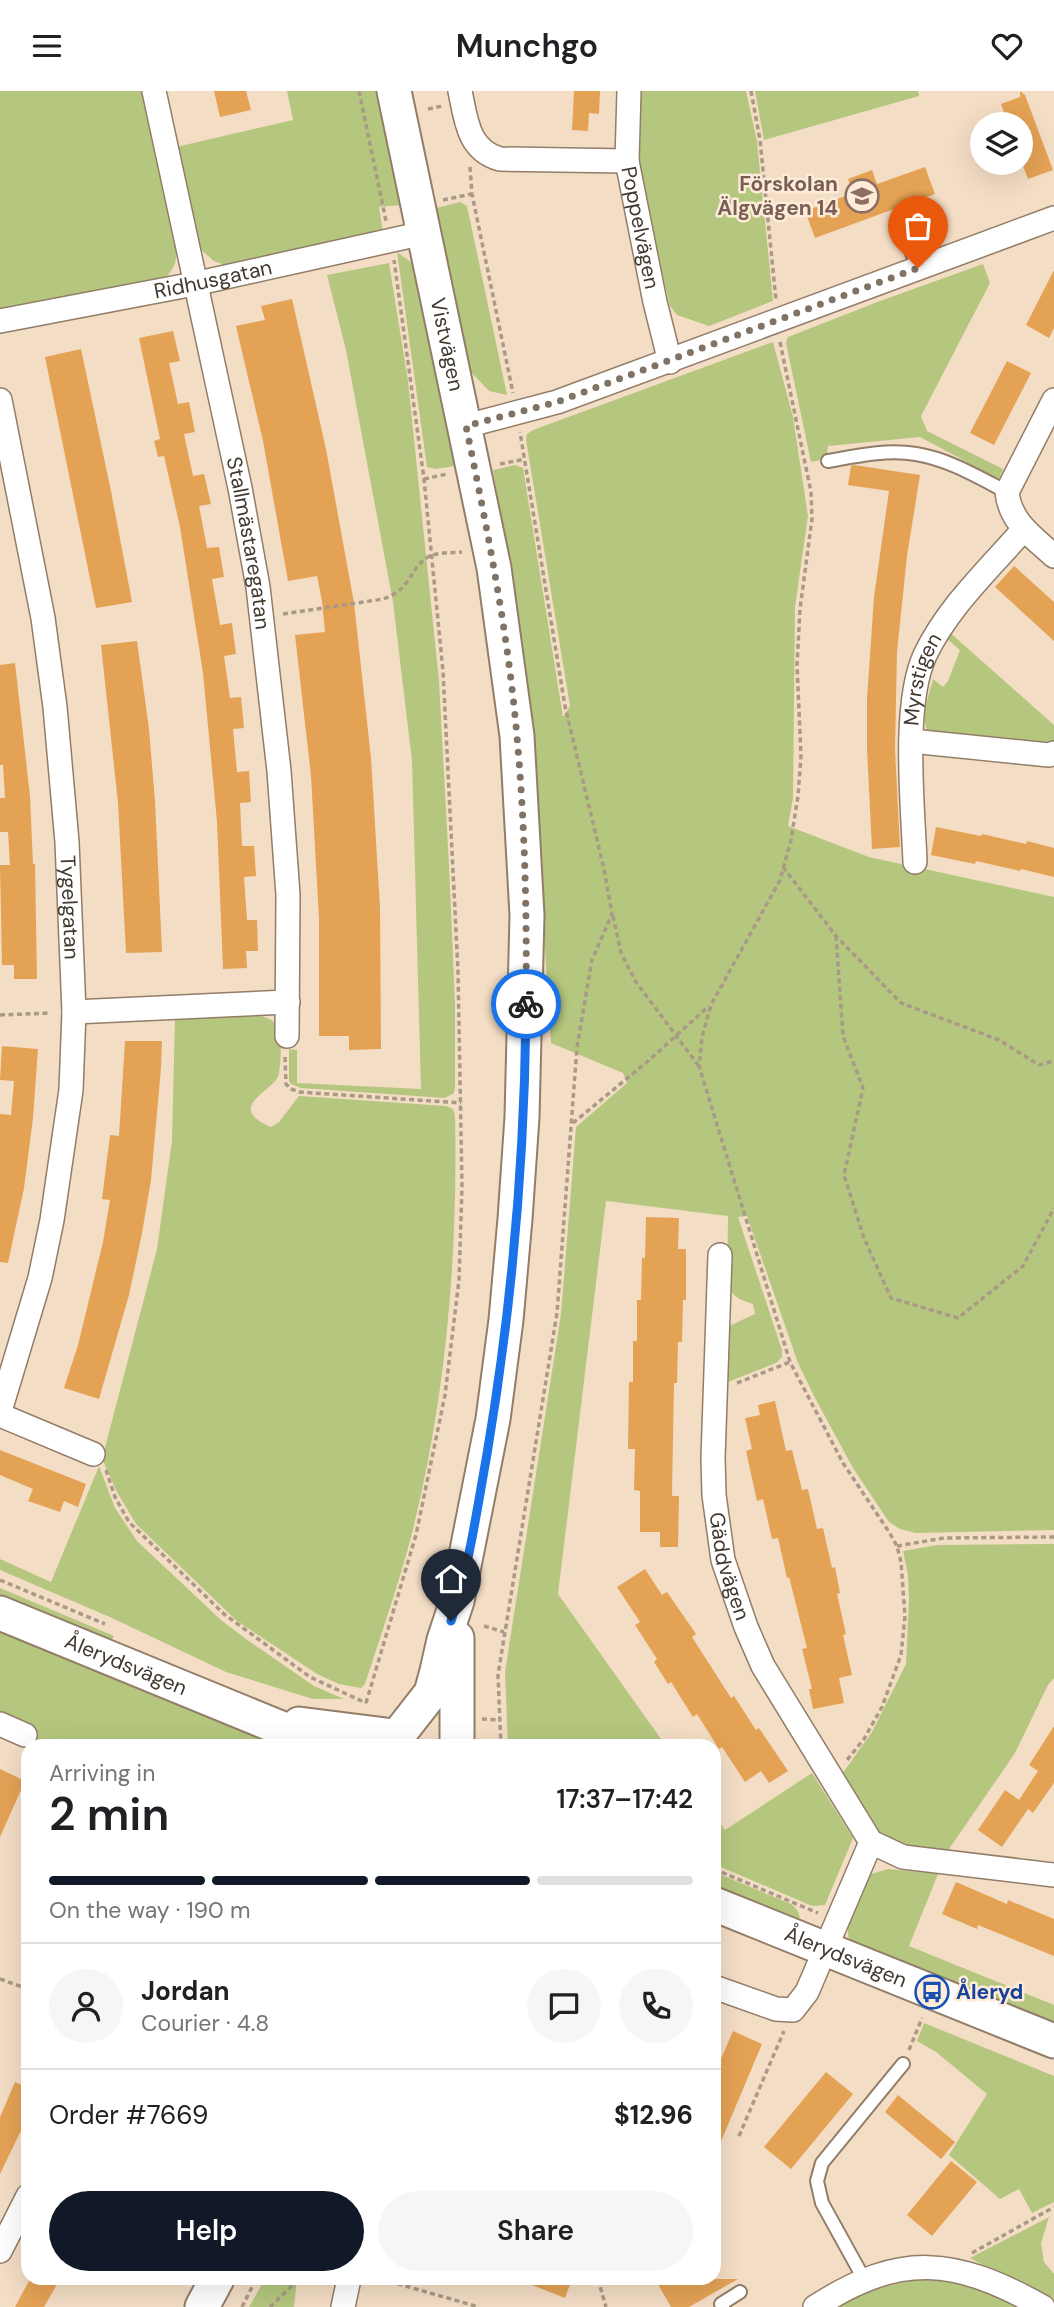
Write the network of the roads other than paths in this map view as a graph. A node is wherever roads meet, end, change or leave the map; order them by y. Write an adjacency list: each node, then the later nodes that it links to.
1 (154, 91): 10 (street, Stallmästaregatan)
2 (394, 91): 8 (main road, Vistvägen)
3 (460, 91): 5 (street)
4 (629, 91): 5 (street, Poppelvägen)
5 (627, 161): 12 (street, Poppelvägen)
6 (1054, 218): 9 (street)
7 (900, 223): 9 (lane)
8 (424, 233): 10 (street, Ridhusgatan); 15 (main road, Vistvägen)
9 (918, 268): 12 (street)
10 (194, 284): 11 (street, Ridhusgatan); 23 (street, Stallmästaregatan)
11 (0, 321)
12 (670, 362): 15 (street)
13 (0, 400): 24 (street, Tygelgatan)
14 (1054, 400): 17 (street)
15 (466, 426): 29 (main road, Vistvägen)
16 (828, 461): 17 (lane)
17 (1007, 492): 18 (street)
18 (1024, 529): 19 (street); 20 (street, Myrstigen)
19 (1054, 557)
20 (911, 741): 21 (street); 22 (street, Myrstigen)
21 (1054, 753)
22 (915, 862)
23 (288, 1002): 24 (street); 25 (street, Stallmästaregatan)
24 (74, 1012): 27 (street, Tygelgatan)
25 (287, 1036)
26 (720, 1255): 38 (street, Gäddvägen)
27 (0, 1413): 28 (street)
28 (93, 1454)
29 (457, 1601): 35 (main road, Vistvägen); 37 (main road, Vistvägen)
30 (0, 1613): 31 (main road, Ålerydsvägen)
31 (251, 1716): 34 (main road, Ålerydsvägen); 35 (main road, Ålerydsvägen)
32 (0, 1724): 33 (street)
33 (24, 1735)
34 (307, 1739)
35 (391, 1739): 36 (main road, Ålerydsvägen)
36 (439, 1739)
37 (457, 1739)
38 (870, 1842): 39 (street); 41 (street)
39 (1054, 1875)
40 (721, 1905): 41 (main road, Ålerydsvägen)
41 (830, 1934): 42 (street); 43 (main road, Ålerydsvägen)
42 (721, 1989)
43 (1054, 2041)
44 (903, 2064): 47 (lane)
45 (21, 2210): 46 (street)
46 (0, 2251)
47 (864, 2279): 54 (street); 55 (street)
48 (214, 2285): 51 (main road)
49 (348, 2285): 52 (street)
50 (740, 2292): 53 (lane)
51 (202, 2307)
52 (343, 2307)
53 (723, 2307)
54 (815, 2307)
55 (1043, 2307)

